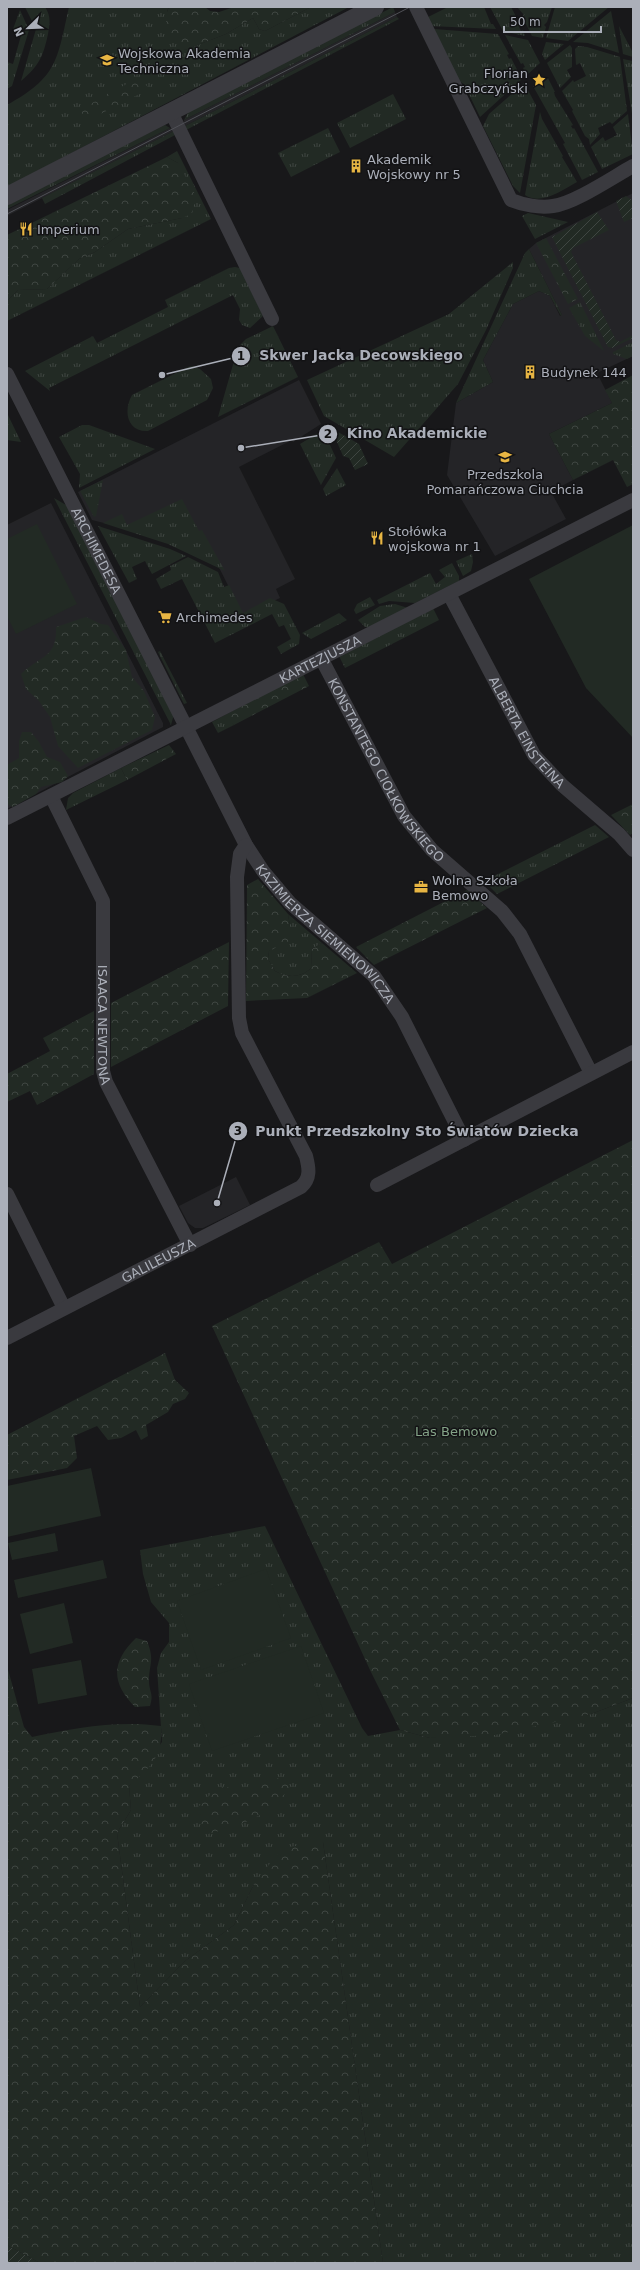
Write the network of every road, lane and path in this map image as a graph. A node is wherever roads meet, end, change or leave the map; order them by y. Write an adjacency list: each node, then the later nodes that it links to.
1 (375, 7): 3 (street)
2 (416, 7): 4 (street)
3 (171, 112): 5 (street); 6 (street)
4 (633, 166)
5 (7, 196)
6 (272, 319)
7 (7, 374): 11 (street, ARCHIMEDESA)
8 (633, 500): 9 (street, KARTEZJUSZA)
9 (449, 594): 10 (street, KARTEZJUSZA); 15 (street, ALBERTA EINSTEINA)
10 (321, 658): 11 (street, KARTEZJUSZA); 17 (street, KONSTANTEGO CIOŁKOWSKIEGO)
11 (187, 727): 12 (street, KARTEZJUSZA); 14 (street, KAZIMIERZA SIEMIENOWICZA)
12 (51, 796): 13 (street, KARTEZJUSZA); 21 (street, ISAACA NEWTONA)
13 (7, 818)
14 (246, 844): 18 (street, KAZIMIERZA SIEMIENOWICZA); 21 (street, GALILEUSZA)
15 (633, 850)
16 (633, 1052): 17 (street)
17 (591, 1073): 18 (street)
18 (464, 1140): 19 (street)
19 (377, 1185)
20 (7, 1194): 22 (street)
21 (190, 1245): 22 (street, GALILEUSZA)
22 (64, 1308): 23 (street, GALILEUSZA)
23 (7, 1338)

